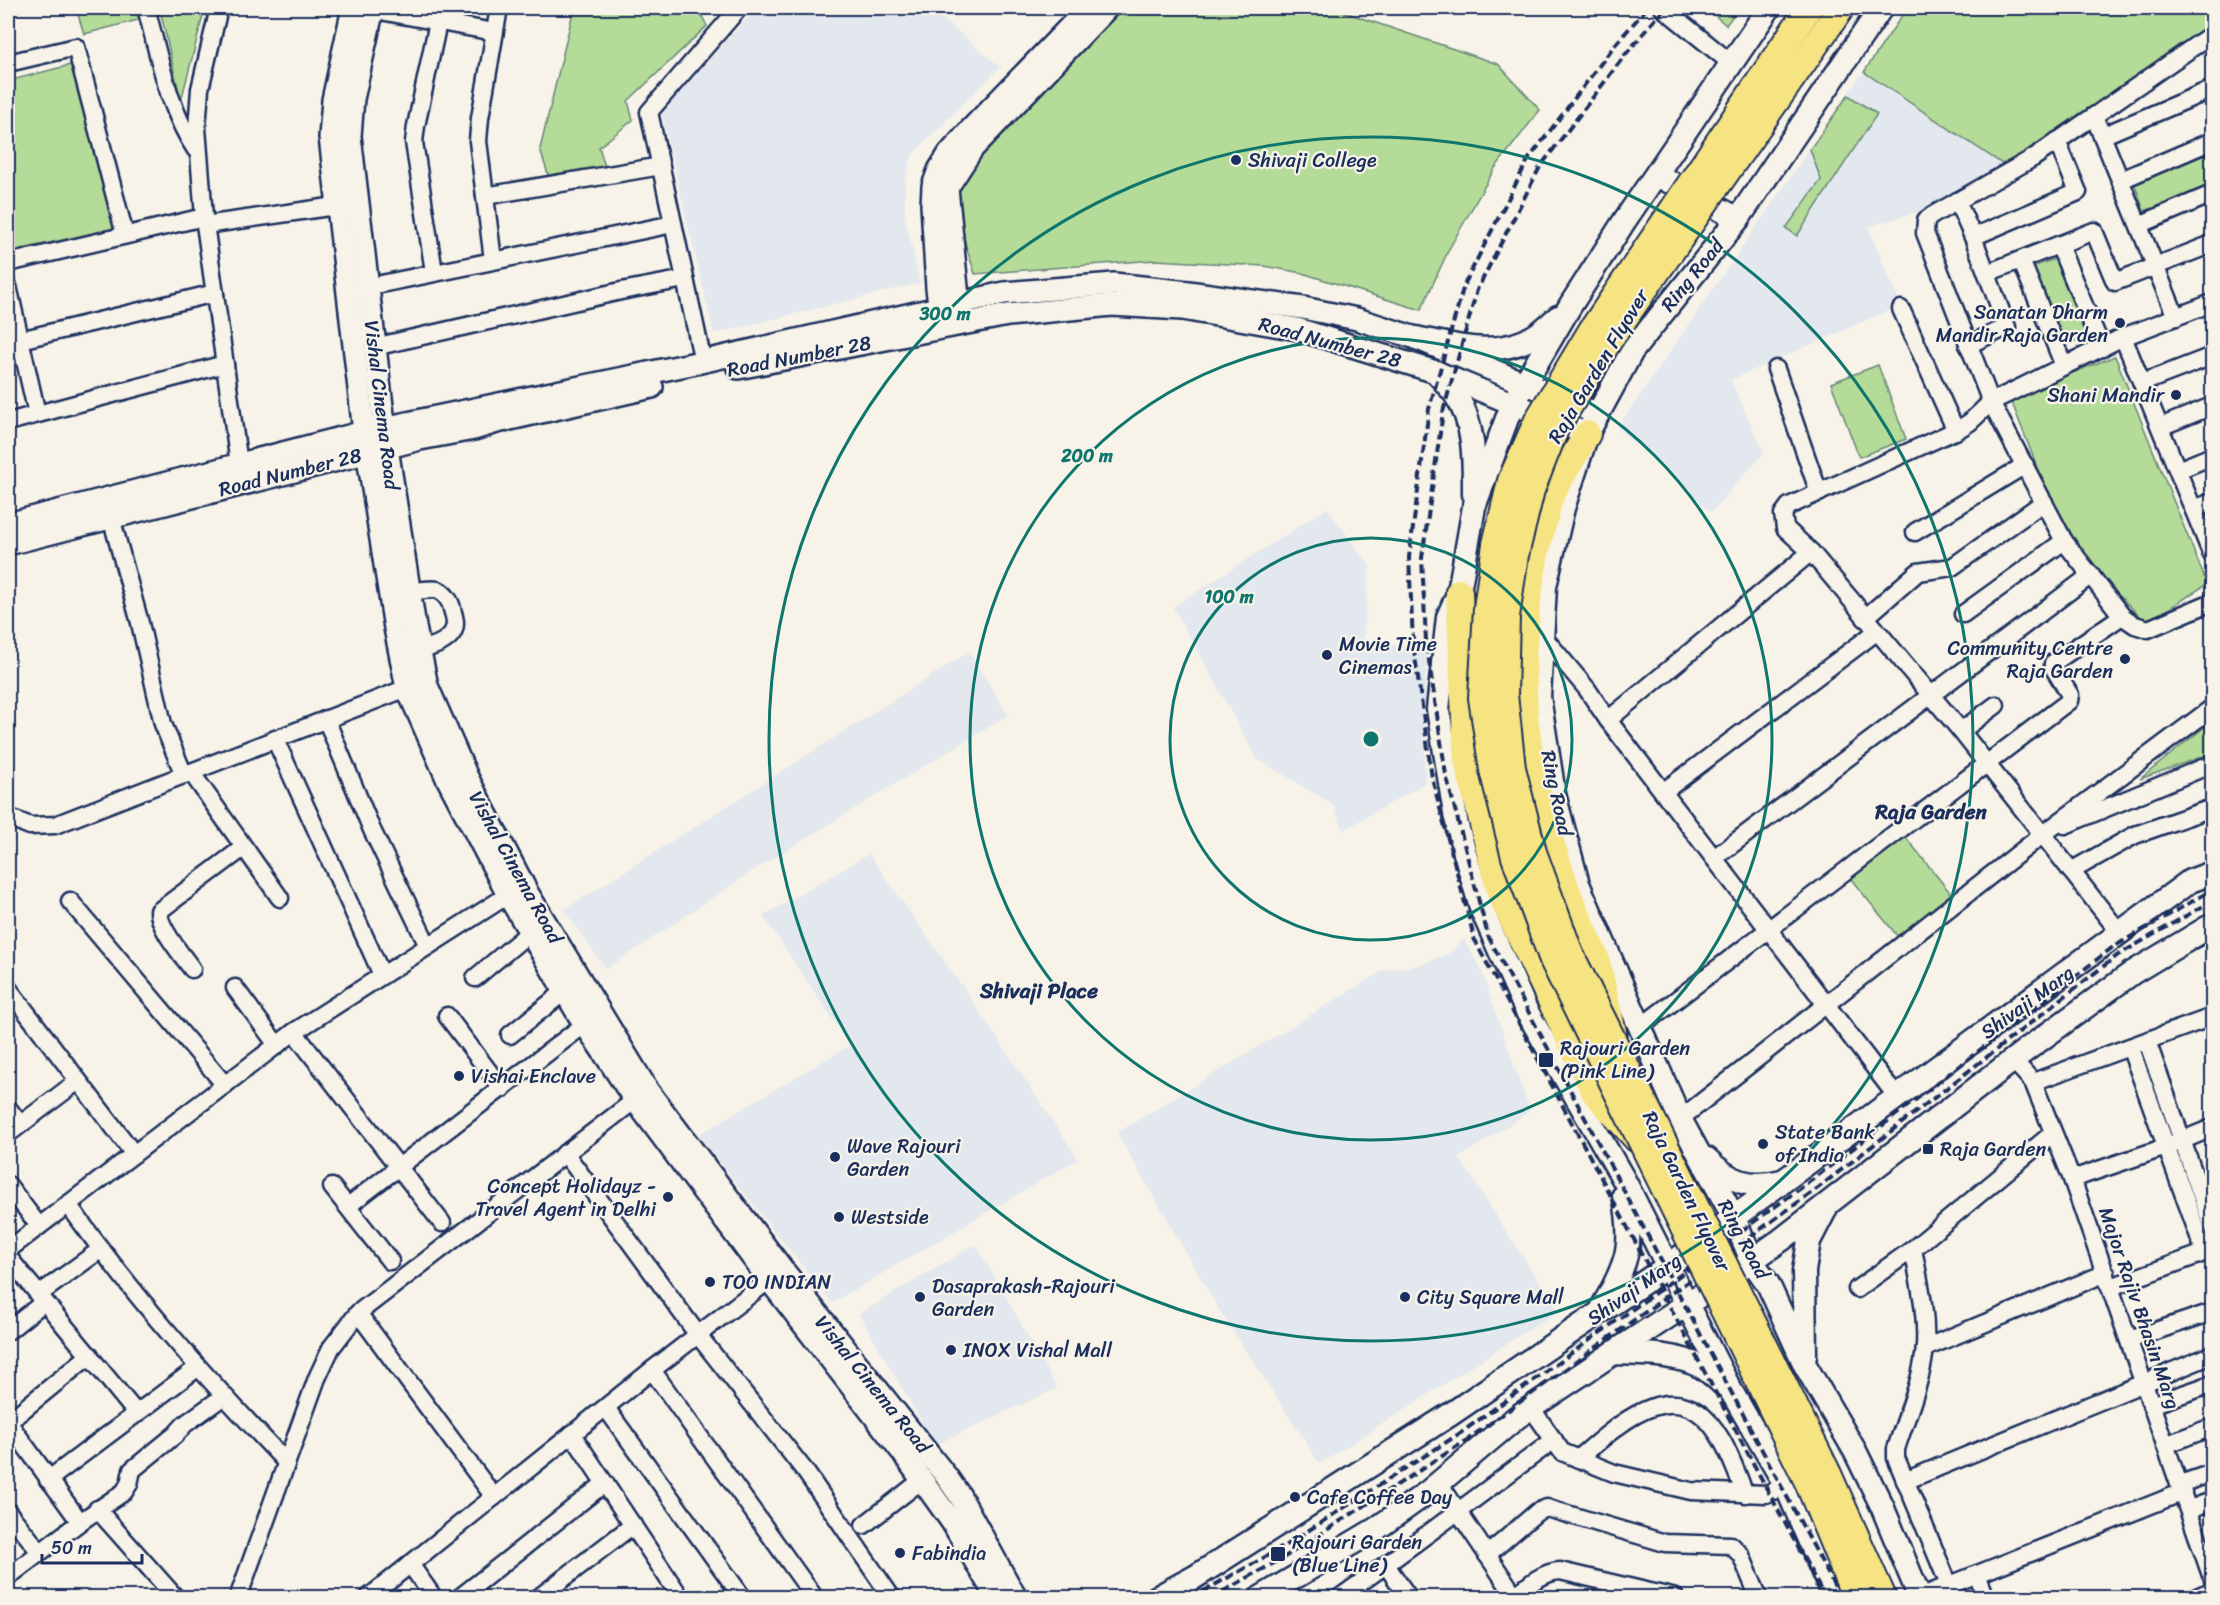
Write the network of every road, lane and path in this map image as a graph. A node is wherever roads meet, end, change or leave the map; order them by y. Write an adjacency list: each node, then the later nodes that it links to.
1 (146, 8): 23 (street)
2 (219, 8): 23 (street)
3 (366, 8): 12 (street); 30 (street, Vishal Cinema Road)
4 (499, 8): 14 (street)
5 (740, 8): 24 (street)
6 (1107, 8): 13 (street)
7 (1664, 8): 17 (street)
8 (1769, 8): 17 (main road)
9 (1809, 8): 164 (main road, Raja Garden Flyover, bridge)
10 (1841, 8): 148 (main road, Raja Garden Flyover, bridge)
11 (1881, 8): 31 (main road, Ring Road)
12 (440, 15): 14 (street); 43 (street)
13 (1083, 20): 53 (street)
14 (494, 32): 28 (street)
15 (2212, 34): 19 (street)
16 (8, 63): 35 (street)
17 (1731, 63): 25 (main road)
18 (2212, 89): 20 (street)
19 (2094, 116): 20 (street); 21 (street)
20 (2102, 136): 26 (street)
21 (2057, 141): 29 (street); 36 (street)
22 (2212, 141): 26 (street)
23 (199, 154): 32 (street)
24 (661, 166): 28 (street); 33 (street)
25 (1657, 176): 31 (main road); 50 (main road)
26 (2121, 180): 34 (street)
27 (2212, 194): 34 (street)
28 (485, 196): 39 (street)
29 (1957, 201): 36 (street); 59 (street)
30 (347, 205): 32 (street); 47 (street, Vishal Cinema Road)
31 (1738, 219): 75 (main road, Ring Road)
32 (205, 221): 35 (street); 48 (street)
33 (673, 224): 39 (street); 45 (street)
34 (2139, 225): 42 (street)
35 (125, 235): 41 (street)
36 (1973, 237): 44 (street)
37 (2212, 244): 42 (street)
38 (2059, 245): 40 (street); 42 (street); 61 (street)
39 (493, 260): 43 (street)
40 (2021, 260): 44 (street); 65 (street)
41 (8, 262)
42 (2156, 267): 54 (street)
43 (434, 272): 47 (street)
44 (1987, 273): 59 (street)
45 (685, 279): 60 (street); 63 (street)
46 (8, 286): 58 (street)
47 (358, 289): 60 (street, Vishal Cinema Road); 78 (street, Vishal Cinema Road)
48 (215, 293): 58 (street); 64 (street)
49 (2212, 303): 54 (street)
50 (1570, 306): 57 (main road); 68 (main road)
51 (1304, 308): 53 (street, Road Number 28); 55 (street); 57 (street, Road Number 28)
52 (1901, 309): 77 (street)
53 (950, 316): 55 (street, Road Number 28); 63 (street, Road Number 28); 78 (street, Road Number 28)
54 (2176, 317): 56 (street)
55 (1297, 329): 67 (street, Road Number 28)
56 (2123, 337): 61 (street); 69 (street)
57 (1416, 338): 68 (street, Road Number 28)
58 (20, 340): 73 (street)
59 (1968, 345): 70 (street)
60 (374, 347): 78 (street, Vishal Cinema Road)
61 (2102, 348): 65 (street)
62 (2212, 356): 69 (street)
63 (703, 362): 78 (street, Road Number 28)
64 (225, 364): 73 (street); 80 (street)
65 (2064, 366): 70 (street)
66 (1776, 369): 83 (street)
67 (1436, 372): 71 (street, Road Number 28); 86 (main road)
68 (1526, 383): 71 (main road); 75 (street, Road Number 28)
69 (2142, 383): 76 (street)
70 (1991, 402): 77 (street); 81 (street)
71 (1512, 405): 75 (street, Road Number 28); 86 (main road)
72 (2212, 406): 76 (street)
73 (37, 414): 74 (street)
74 (8, 422)
75 (1592, 424): 103 (main road, Ring Road); 148 (main road, bridge)
76 (2160, 427): 82 (street)
77 (1956, 431): 83 (street)
78 (376, 440): 80 (street, Road Number 28); 88 (street, Road Number 28); 96 (street, Vishal Cinema Road); 105 (street, Vishal Cinema Road)
79 (2212, 456): 82 (street)
80 (239, 464): 89 (street, Road Number 28)
81 (2025, 465): 84 (street); 90 (street)
82 (2178, 470): 87 (street)
83 (1819, 493): 94 (street)
84 (2044, 502): 91 (street); 101 (street)
85 (2212, 502): 87 (street)
86 (1474, 507): 97 (main road)
87 (2194, 509): 93 (street)
88 (111, 517): 92 (street, Road Number 28); 115 (street)
89 (8, 524)
90 (1915, 532)
91 (2064, 541): 95 (street); 99 (street)
92 (8, 544)
93 (2212, 550)
94 (1811, 552): 101 (street); 110 (street)
95 (2091, 575): 100 (street); 106 (street)
96 (409, 592): 104 (street, Vishal Cinema Road); 104 (street)
97 (1459, 592): 164 (main road, bridge); 167 (main road)
98 (2212, 602): 100 (street)
99 (1963, 614)
100 (2122, 616): 113 (street)
101 (1865, 618): 102 (street)
102 (1876, 632): 106 (street); 116 (street)
103 (1541, 634): 110 (street); 142 (main road, Ring Road)
104 (419, 649): 105 (street, Vishal Cinema Road)
105 (417, 687): 109 (street); 124 (street, Vishal Cinema Road); 139 (street, Vishal Cinema Road)
106 (1930, 695): 111 (street); 121 (street)
107 (1996, 705): 111 (street)
108 (2212, 708): 119 (street)
109 (326, 719): 112 (street); 131 (street)
110 (1608, 720): 116 (street)
111 (1961, 731): 113 (street)
112 (274, 740): 115 (street); 133 (street)
113 (1986, 763): 119 (street); 128 (street)
114 (2212, 764): 119 (street)
115 (188, 774): 118 (street); 120 (street)
116 (1663, 792): 121 (street)
117 (2212, 808): 122 (street)
118 (8, 817)
119 (2042, 835): 122 (street); 138 (street)
120 (243, 848): 125 (street); 132 (street)
121 (1714, 858): 128 (street)
122 (2071, 871): 130 (street)
123 (2212, 873): 130 (main road, Shivaji Marg)
124 (508, 895): 129 (street, Vishal Cinema Road); 131 (street)
125 (280, 898)
126 (70, 901): 152 (street)
127 (2212, 925): 149 (main road, Shivaji Marg)
128 (1769, 929): 138 (street); 142 (street)
129 (530, 932): 134 (street); 137 (street, Vishal Cinema Road)
130 (2120, 933): 155 (main road, Shivaji Marg)
131 (428, 946): 133 (street)
132 (192, 969)
133 (382, 975): 143 (street)
134 (476, 978)
135 (8, 988): 150 (street)
136 (235, 988): 146 (street)
137 (565, 991): 139 (street, Vishal Cinema Road); 144 (street)
138 (1827, 1005): 155 (street); 157 (street)
139 (585, 1012): 153 (street); 154 (street, Vishal Cinema Road)
140 (447, 1016): 153 (street)
141 (2212, 1017): 145 (street)
142 (1639, 1028): 157 (main road, Ring Road)
143 (294, 1032): 146 (street); 168 (street)
144 (510, 1035)
145 (2147, 1041): 147 (street); 161 (street)
146 (278, 1045): 152 (street)
147 (2130, 1047): 151 (street); 162 (street)
148 (1617, 1050): 272 (main road, Raja Garden Flyover, bridge)
149 (2013, 1060): 151 (street, Major Rajiv Bhasin Marg); 173 (main road, Shivaji Marg)
150 (78, 1081): 159 (street); 165 (street)
151 (2032, 1082): 160 (street, Major Rajiv Bhasin Marg)
152 (225, 1085): 165 (street)
153 (502, 1089): 168 (street)
154 (641, 1096): 166 (street); 187 (street, Vishal Cinema Road)
155 (1897, 1097): 170 (main road, Shivaji Marg)
156 (8, 1108): 159 (street)
157 (1680, 1119): 163 (main road, Ring Road)
158 (2212, 1128): 161 (street)
159 (14, 1129)
160 (2053, 1133): 169 (street, Major Rajiv Bhasin Marg); 180 (street)
161 (2183, 1138): 162 (street); 178 (street)
162 (2166, 1146): 169 (street); 183 (street)
163 (1695, 1147): 170 (main road); 176 (main road, Ring Road)
164 (1645, 1148): 271 (main road, Raja Garden Flyover, bridge)
165 (134, 1154): 174 (street)
166 (565, 1154): 194 (street); 196 (street)
167 (1617, 1167): 186 (main road); 192 (main road)
168 (399, 1168): 175 (street); 177 (street)
169 (2072, 1179): 188 (street, Major Rajiv Bhasin Marg)
170 (1784, 1180): 176 (main road, Shivaji Marg)
171 (8, 1185): 179 (street)
172 (332, 1187): 175 (street)
173 (1828, 1203): 185 (main road, Shivaji Marg); 202 (main road)
174 (68, 1204): 179 (street); 182 (street)
175 (348, 1206): 184 (street)
176 (1734, 1218): 185 (main road, Ring Road); 186 (main road, Shivaji Marg)
177 (442, 1223)
178 (2212, 1225)
179 (39, 1226): 181 (street)
180 (1913, 1249): 189 (street); 198 (street)
181 (8, 1250): 190 (street)
182 (100, 1250): 190 (street); 203 (street)
183 (2209, 1251): 188 (street)
184 (390, 1261)
185 (1752, 1261): 191 (main road, Shivaji Marg); 202 (main road, Ring Road)
186 (1668, 1266): 191 (main road); 192 (main road, Shivaji Marg)
187 (776, 1275): 196 (street); 217 (street, Vishal Cinema Road)
188 (2108, 1280): 197 (street, Major Rajiv Bhasin Marg); 198 (street)
189 (1857, 1289)
190 (41, 1299): 195 (street); 200 (street)
191 (1688, 1304): 199 (main road, Shivaji Marg); 207 (main road)
192 (1600, 1312): 264 (main road, Shivaji Marg)
193 (2212, 1312): 197 (street)
194 (358, 1313): 221 (street); 231 (street)
195 (8, 1331)
196 (698, 1335): 204 (street); 261 (street)
197 (2129, 1340): 205 (street, Major Rajiv Bhasin Marg)
198 (1925, 1348): 225 (street)
199 (1613, 1353): 207 (main road); 211 (main road, Shivaji Marg)
200 (90, 1355): 212 (street); 213 (street)
201 (2212, 1356): 205 (street)
202 (1805, 1365): 219 (main road, Ring Road)
203 (197, 1368): 208 (street); 212 (street)
204 (652, 1370): 210 (street); 260 (street)
205 (2144, 1384): 209 (street, Major Rajiv Bhasin Marg); 225 (street)
206 (2212, 1384): 209 (street)
207 (1730, 1389): 228 (main road)
208 (224, 1396): 221 (street); 233 (street)
209 (2151, 1405): 218 (street, Major Rajiv Bhasin Marg)
210 (606, 1408): 215 (street); 259 (street)
211 (1532, 1409): 216 (street); 227 (main road, Shivaji Marg)
212 (137, 1414): 223 (street)
213 (8, 1422): 223 (street)
214 (2212, 1427): 218 (street)
215 (572, 1434): 226 (street); 231 (street)
216 (1554, 1440): 220 (street); 235 (street)
217 (909, 1443): 224 (street, Vishal Cinema Road); 263 (street, Vishal Cinema Road)
218 (2165, 1445): 229 (street, Major Rajiv Bhasin Marg)
219 (1855, 1451): 228 (main road); 251 (main road, Ring Road)
220 (1578, 1459): 230 (street); 230 (street)
221 (286, 1462): 253 (street)
222 (2212, 1473): 229 (street)
223 (48, 1480): 237 (street)
224 (922, 1480): 239 (street); 262 (street, Vishal Cinema Road)
225 (1905, 1481): 248 (street)
226 (605, 1483): 238 (street); 256 (street)
227 (1439, 1483): 235 (street); 265 (main road, Shivaji Marg)
228 (1786, 1486): 230 (street); 270 (main road)
229 (2181, 1488): 234 (street, Major Rajiv Bhasin Marg); 245 (street)
230 (1746, 1494)
231 (494, 1497): 243 (street)
232 (2212, 1501): 234 (street)
233 (98, 1509): 237 (street); 252 (street)
234 (2189, 1509): 240 (street, Major Rajiv Bhasin Marg)
235 (1458, 1510): 242 (street); 244 (street)
236 (8, 1512): 241 (street)
237 (80, 1522): 241 (street)
238 (633, 1525): 257 (street); 258 (street)
239 (864, 1525)
240 (2208, 1550): 247 (street, Major Rajiv Bhasin Marg)
241 (40, 1552): 246 (street)
242 (1487, 1555): 250 (street); 269 (street)
243 (410, 1564): 254 (street); 255 (street)
244 (1386, 1565): 266 (street); 267 (street)
245 (1977, 1574): 248 (street); 273 (street)
246 (8, 1577)
247 (2212, 1578)
248 (1949, 1585): 251 (street)
249 (2212, 1590): 274 (street)
250 (1514, 1597): 268 (street)
251 (1920, 1597)
252 (176, 1598)
253 (238, 1598)
254 (368, 1598)
255 (434, 1598)
256 (459, 1598)
257 (538, 1598)
258 (681, 1598)
259 (743, 1598)
260 (815, 1598)
261 (892, 1598)
262 (997, 1598)
263 (1017, 1598)
264 (1156, 1598)
265 (1260, 1598)
266 (1339, 1598)
267 (1408, 1598)
268 (1676, 1598)
269 (1759, 1598)
270 (1834, 1598)
271 (1856, 1598)
272 (1883, 1598)
273 (1986, 1598)
274 (2195, 1598)

